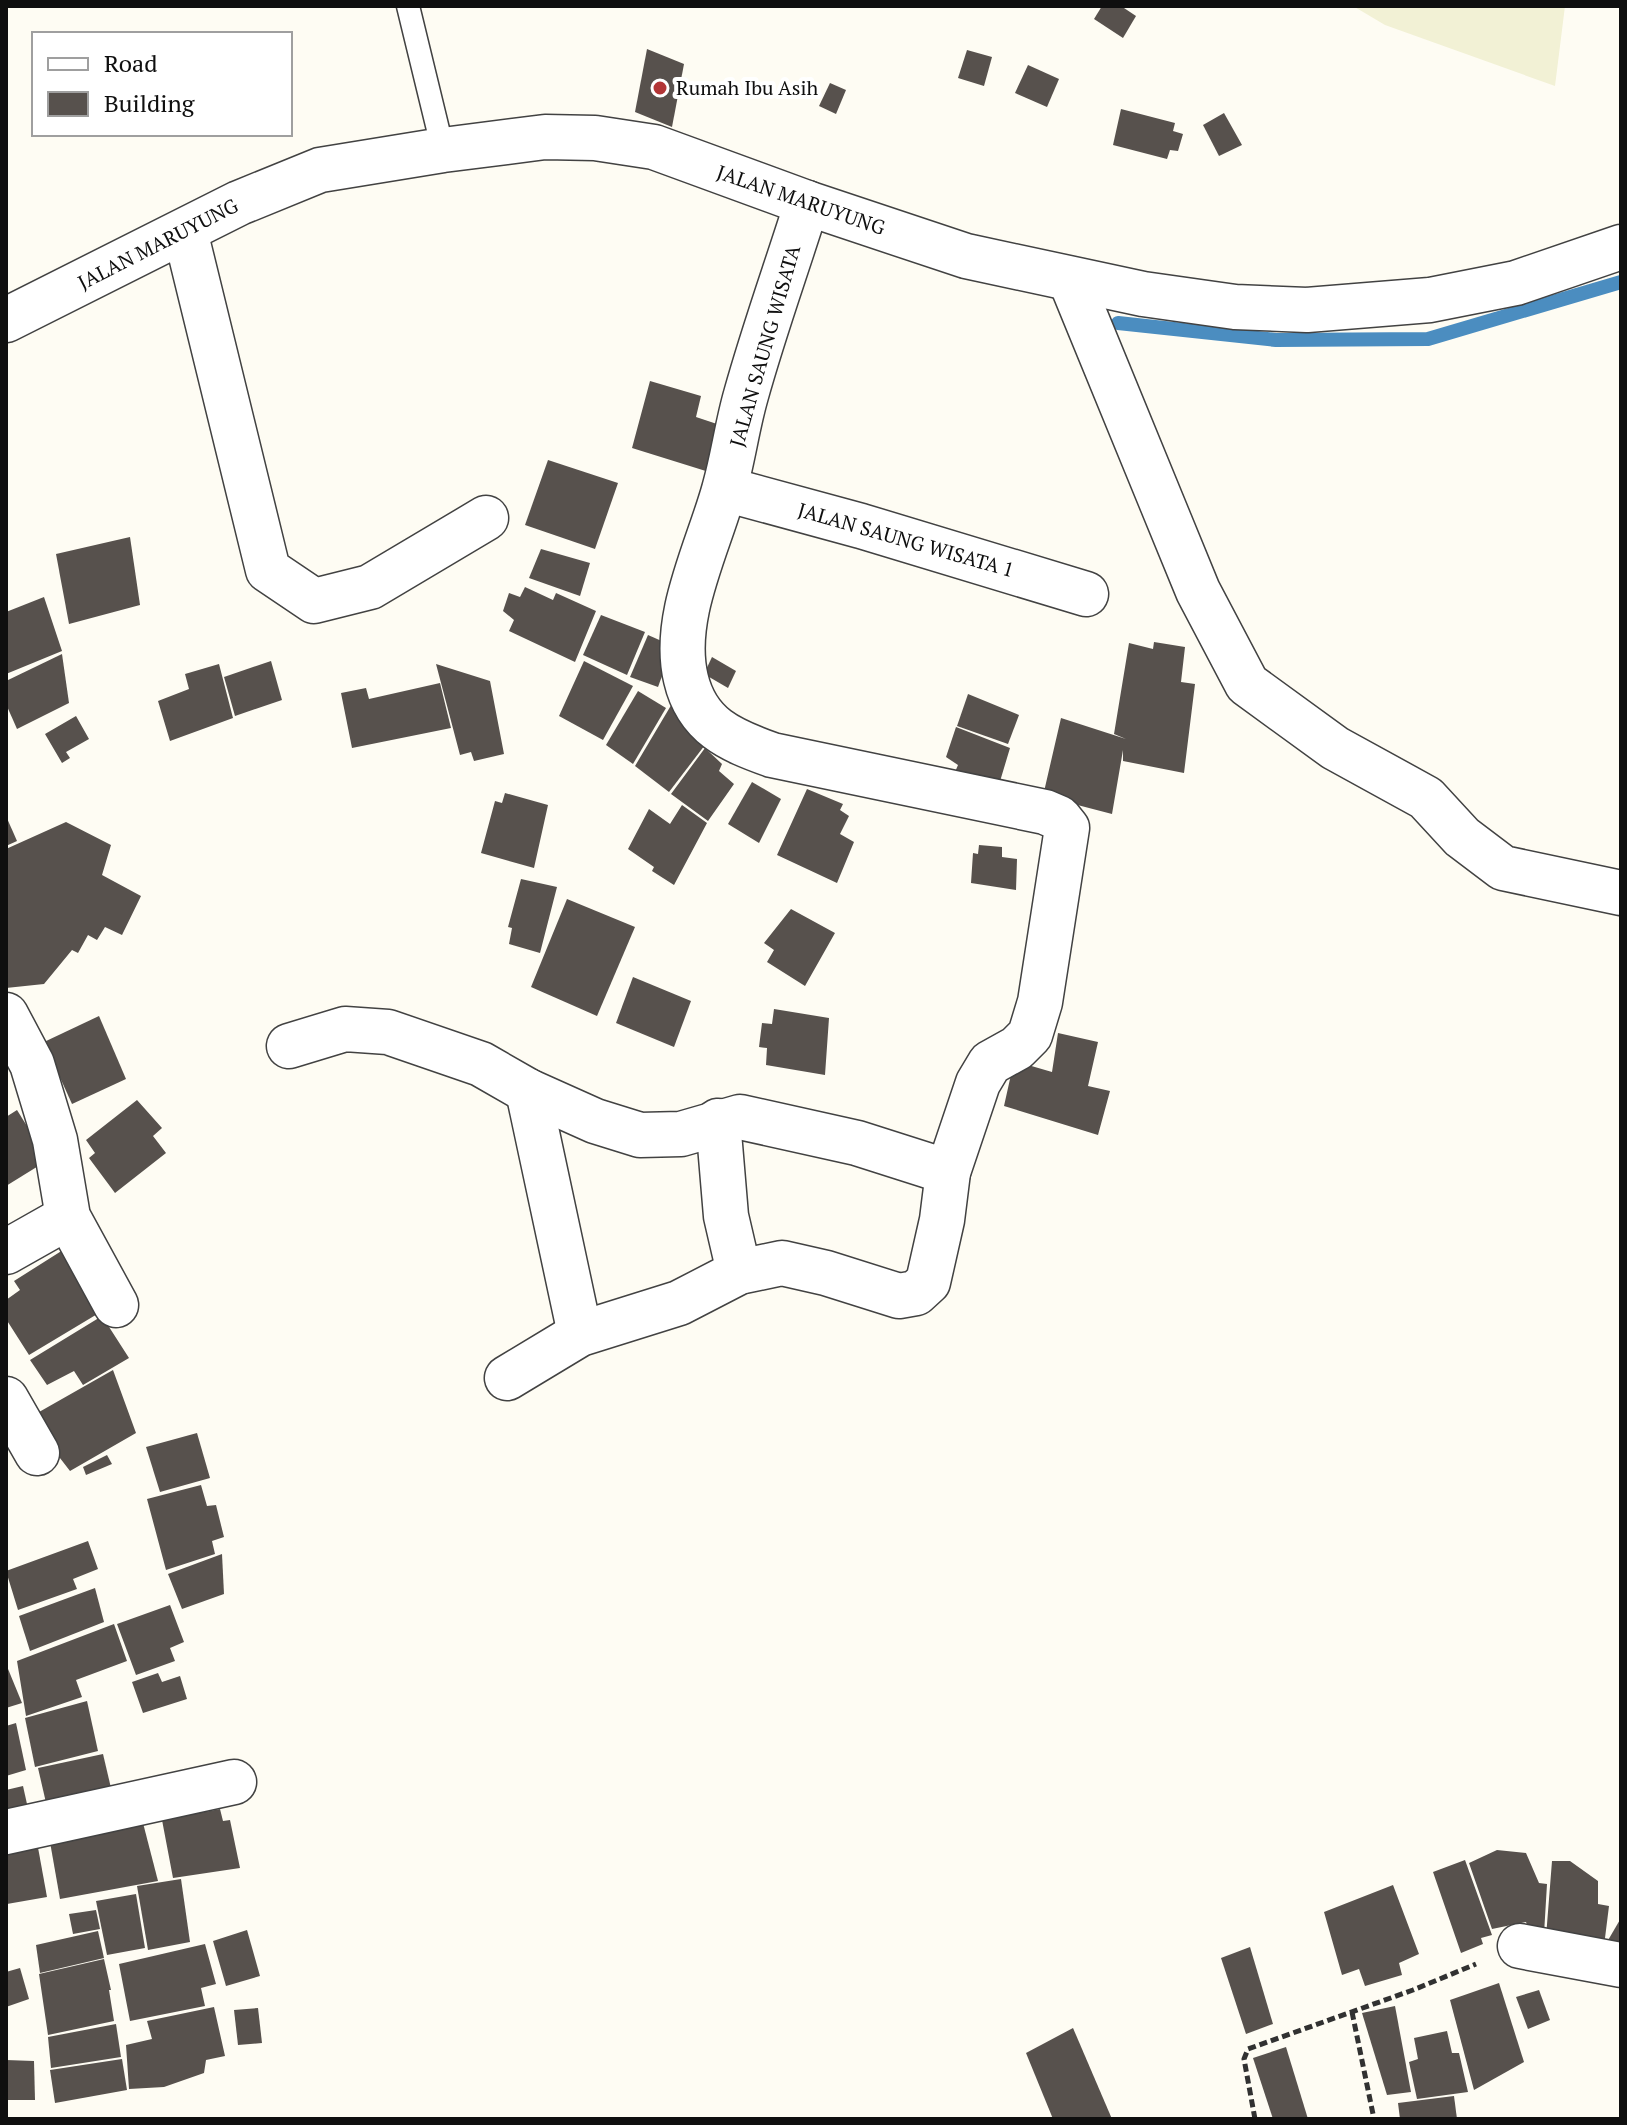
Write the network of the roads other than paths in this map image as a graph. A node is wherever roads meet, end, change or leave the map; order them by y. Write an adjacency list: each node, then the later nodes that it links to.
1 (408, 6): 2 (lane)
2 (443, 150): 3 (street, JALAN MARUYUNG); 4 (street, JALAN MARUYUNG)
3 (807, 203): 6 (street, JALAN MARUYUNG); 8 (street, JALAN SAUNG WISATA)
4 (185, 231): 7 (street, JALAN MARUYUNG); 9 (street)
5 (1621, 247): 6 (street, JALAN MARUYUNG)
6 (1070, 279): 11 (street)
7 (6, 320)
8 (725, 489): 10 (street, JALAN SAUNG WISATA 1); 16 (street, JALAN SAUNG WISATA)
9 (486, 518)
10 (1086, 594)
11 (1621, 893)
12 (6, 1015): 17 (street)
13 (289, 1046): 14 (street)
14 (528, 1091): 15 (street); 21 (street)
15 (718, 1121): 16 (street); 19 (street)
16 (948, 1172): 19 (street)
17 (68, 1217): 18 (street); 20 (street)
18 (6, 1252)
19 (739, 1272): 21 (street)
20 (116, 1305)
21 (580, 1334): 22 (street)
22 (507, 1378)
23 (6, 1399): 24 (street)
24 (37, 1453)
25 (234, 1782): 26 (street)
26 (6, 1832)
27 (1520, 1946): 28 (street)
28 (1621, 1965)

